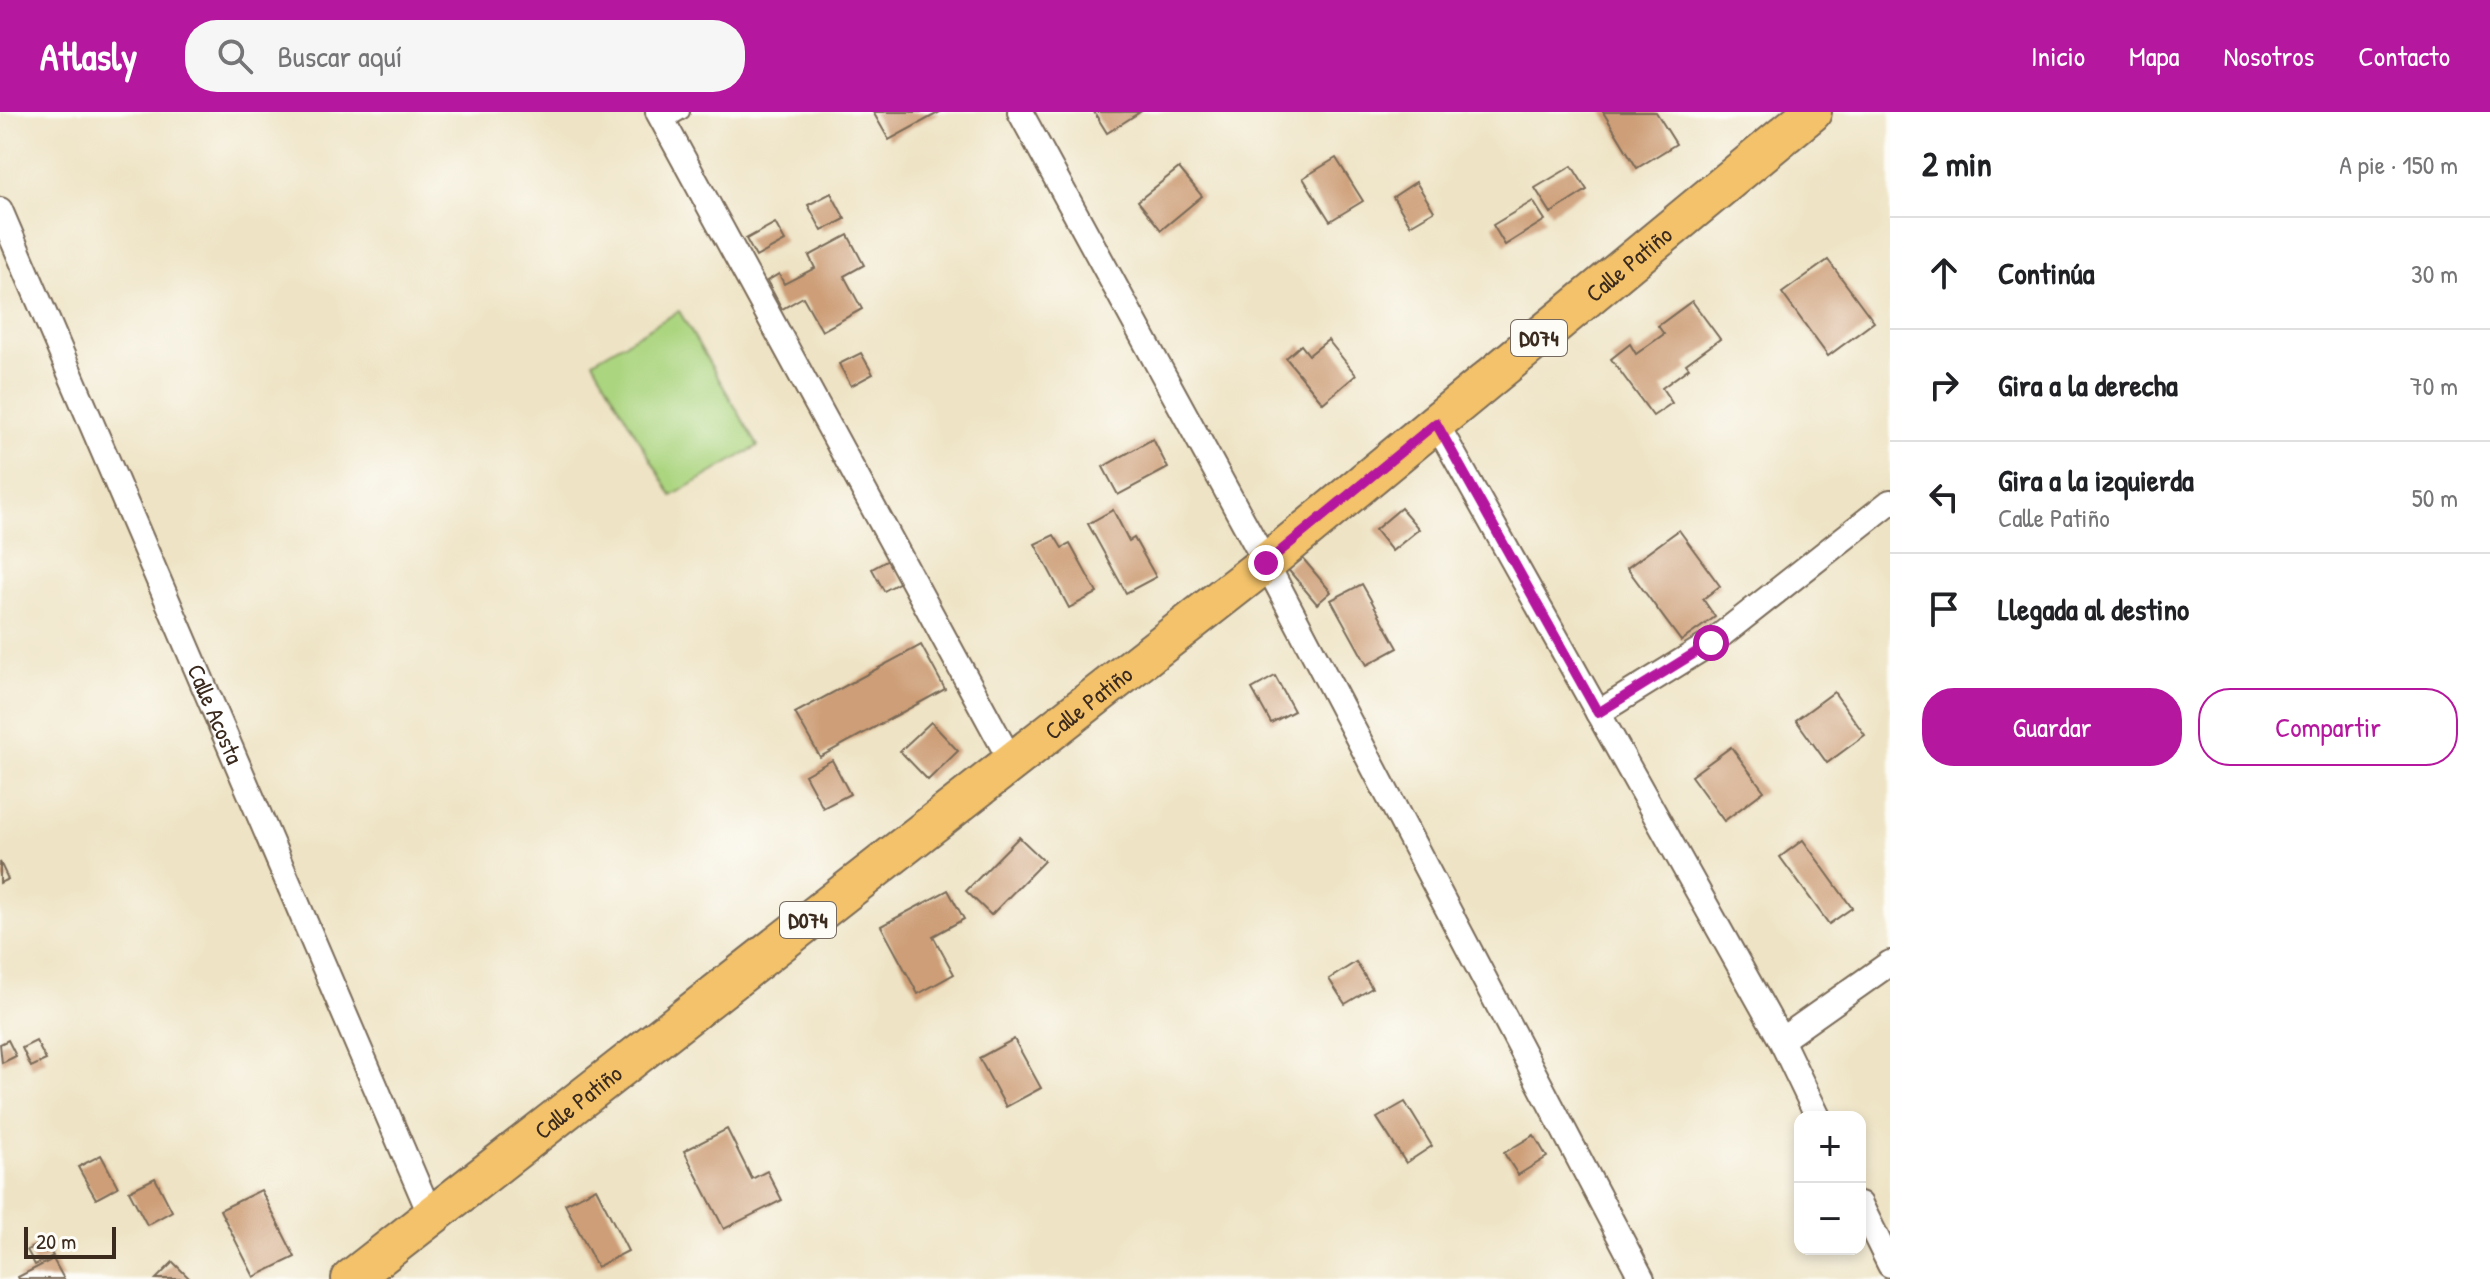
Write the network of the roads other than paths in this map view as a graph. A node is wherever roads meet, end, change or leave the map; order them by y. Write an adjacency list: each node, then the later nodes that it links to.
1 (1020, 112): 7 (street)
2 (1812, 112): 5 (main road, Calle Patiño / D074)
3 (668, 116): 9 (street)
4 (0, 210): 13 (street, Calle Acosta)
5 (1436, 423): 7 (main road, Calle Patiño / D074); 8 (street)
6 (1890, 502): 8 (street)
7 (1266, 563): 9 (main road, Calle Patiño / D074); 17 (street)
8 (1598, 713): 11 (street)
9 (1011, 761): 13 (main road, Calle Patiño / D074)
10 (1890, 963): 11 (street)
11 (1781, 1040): 12 (street)
12 (1815, 1111)
13 (431, 1216): 16 (main road, Calle Patiño / D074)
14 (1866, 1216): 15 (street)
15 (1890, 1265)
16 (351, 1279)
17 (1642, 1279)

